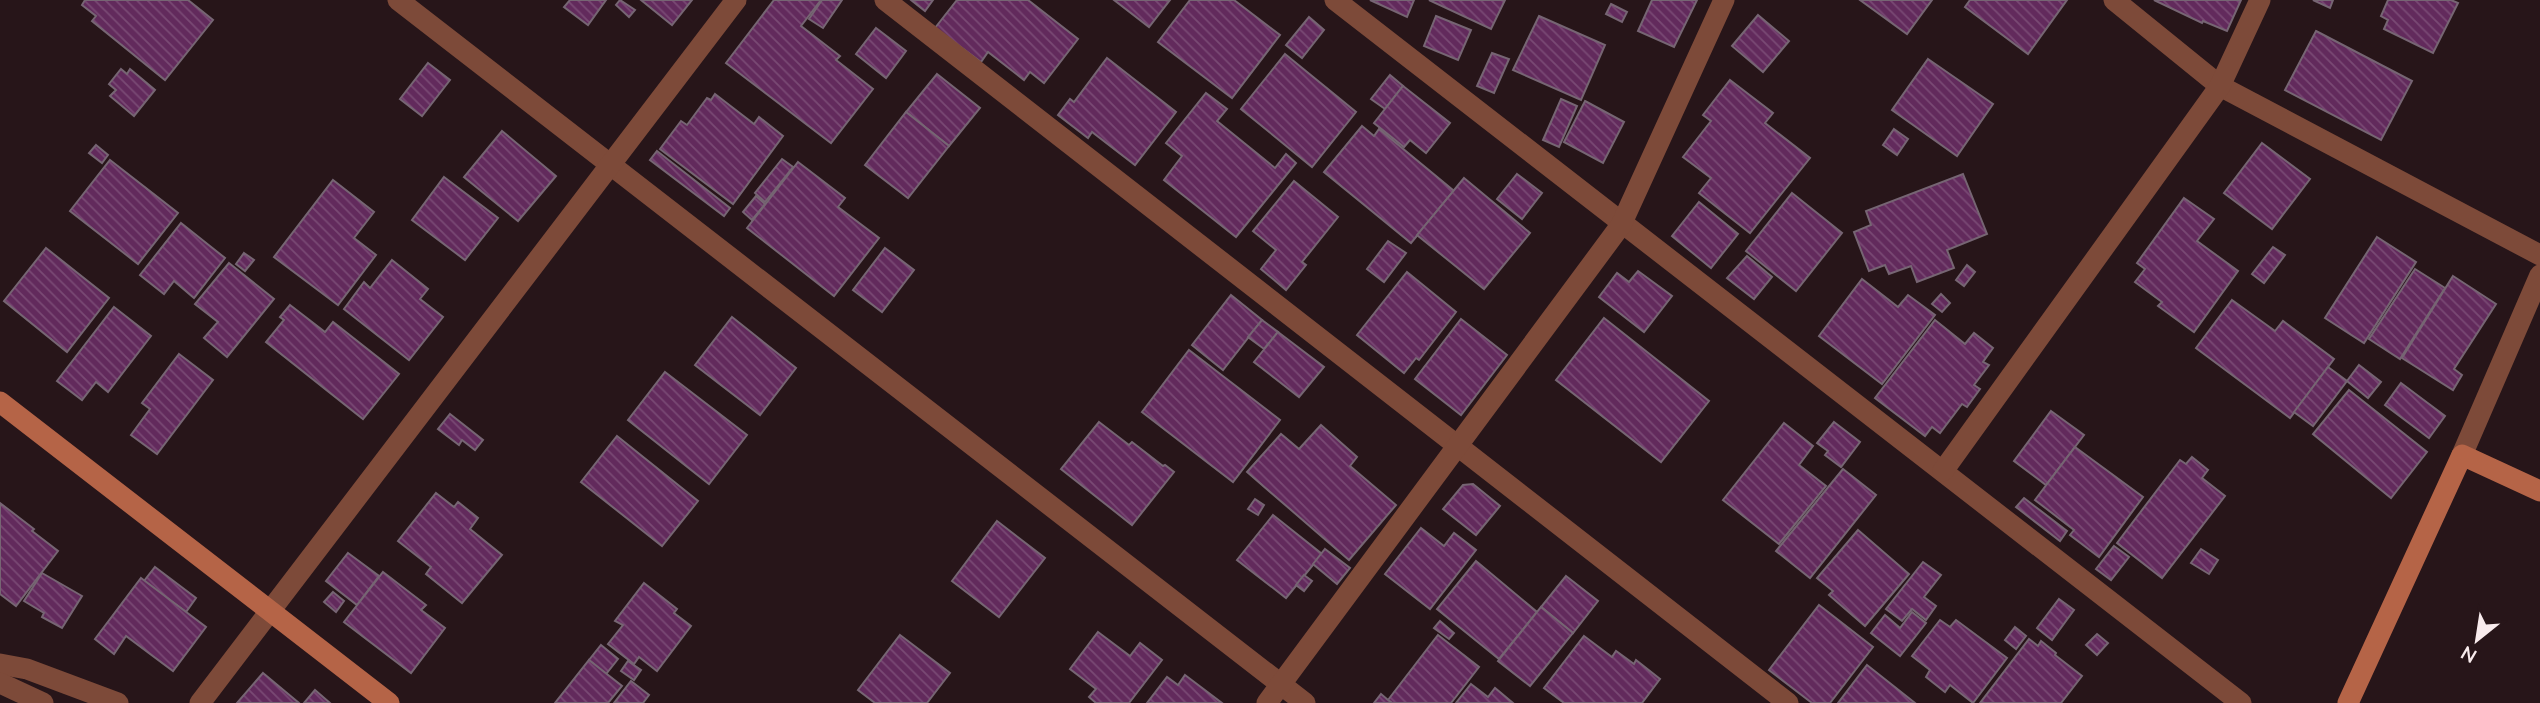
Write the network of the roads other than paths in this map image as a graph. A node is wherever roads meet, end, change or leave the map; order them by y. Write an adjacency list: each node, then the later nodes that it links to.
1 (398, 0): 9 (street)
2 (736, 0): 9 (street)
3 (885, 0): 14 (street)
4 (1335, 0): 10 (street)
5 (1724, 0): 10 (street)
6 (2114, 0): 8 (street)
7 (2260, 0): 8 (street)
8 (2220, 86): 11 (street); 16 (street)
9 (611, 164): 18 (street); 21 (street)
10 (1621, 225): 14 (street); 16 (street)
11 (2540, 254)
12 (2540, 275): 15 (street)
13 (0, 402): 18 (street)
14 (1458, 445): 21 (street); 28 (street)
15 (2462, 455): 17 (street); 30 (street)
16 (1943, 471): 29 (street)
17 (2540, 491)
18 (268, 611): 24 (street); 25 (street)
19 (0, 664): 23 (street)
20 (0, 683): 22 (street)
21 (1281, 684): 26 (street); 27 (street)
22 (43, 703)
23 (118, 703)
24 (200, 703)
25 (389, 703)
26 (1267, 703)
27 (1305, 703)
28 (1788, 703)
29 (2241, 703)
30 (2348, 703)

